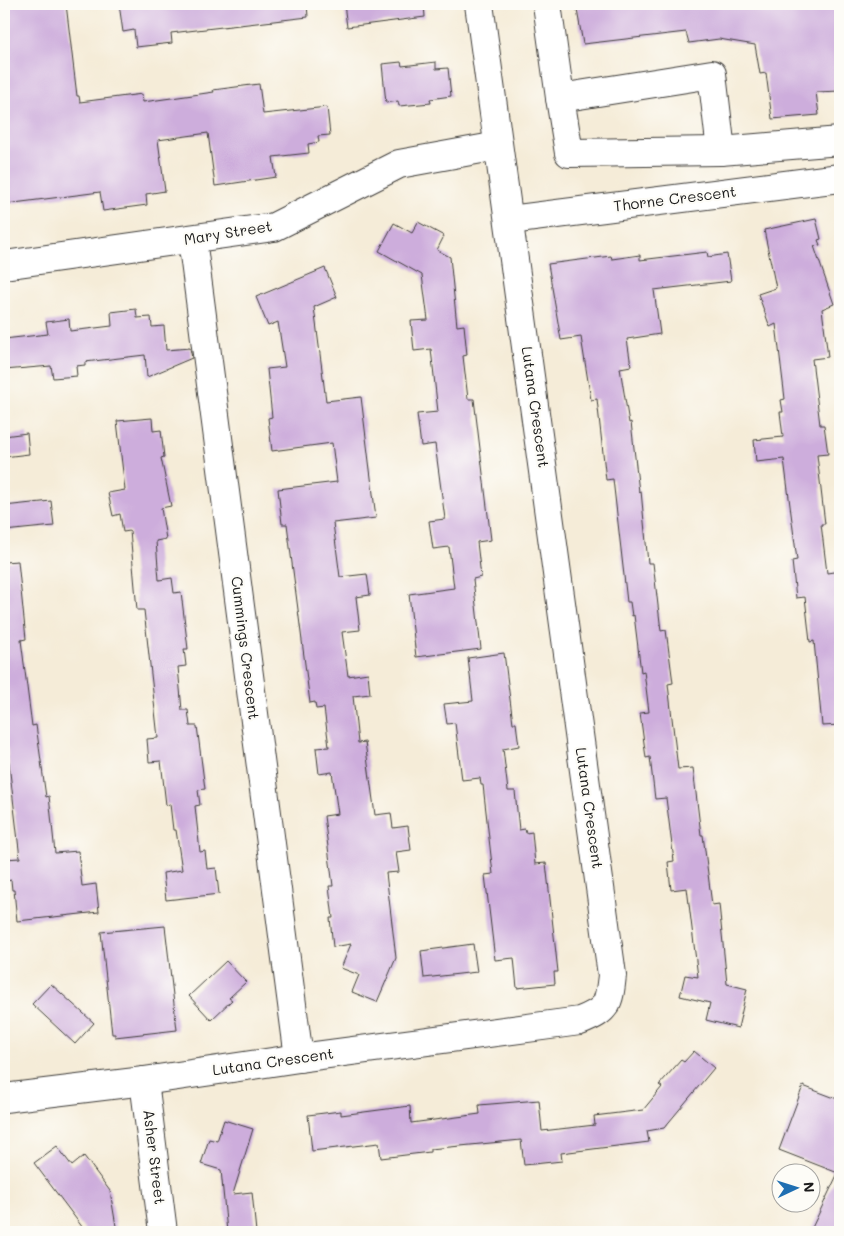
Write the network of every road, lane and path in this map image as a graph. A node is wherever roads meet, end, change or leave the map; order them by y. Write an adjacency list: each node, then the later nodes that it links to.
1 (479, 4): 5 (street, Lutana Crescent)
2 (547, 4): 3 (street)
3 (560, 98): 6 (street); 6 (street)
4 (840, 141): 6 (street)
5 (498, 146): 8 (street, Lutana Crescent); 9 (street, Mary Street)
6 (721, 151)
7 (840, 178): 8 (street, Thorne Crescent)
8 (510, 220): 11 (street, Lutana Crescent)
9 (192, 239): 10 (street, Mary Street); 11 (street, Cummings Crescent)
10 (4, 265)
11 (299, 1058): 12 (street, Lutana Crescent)
12 (144, 1081): 13 (street, Lutana Crescent); 14 (street, Asher Street)
13 (4, 1098)
14 (163, 1232)

